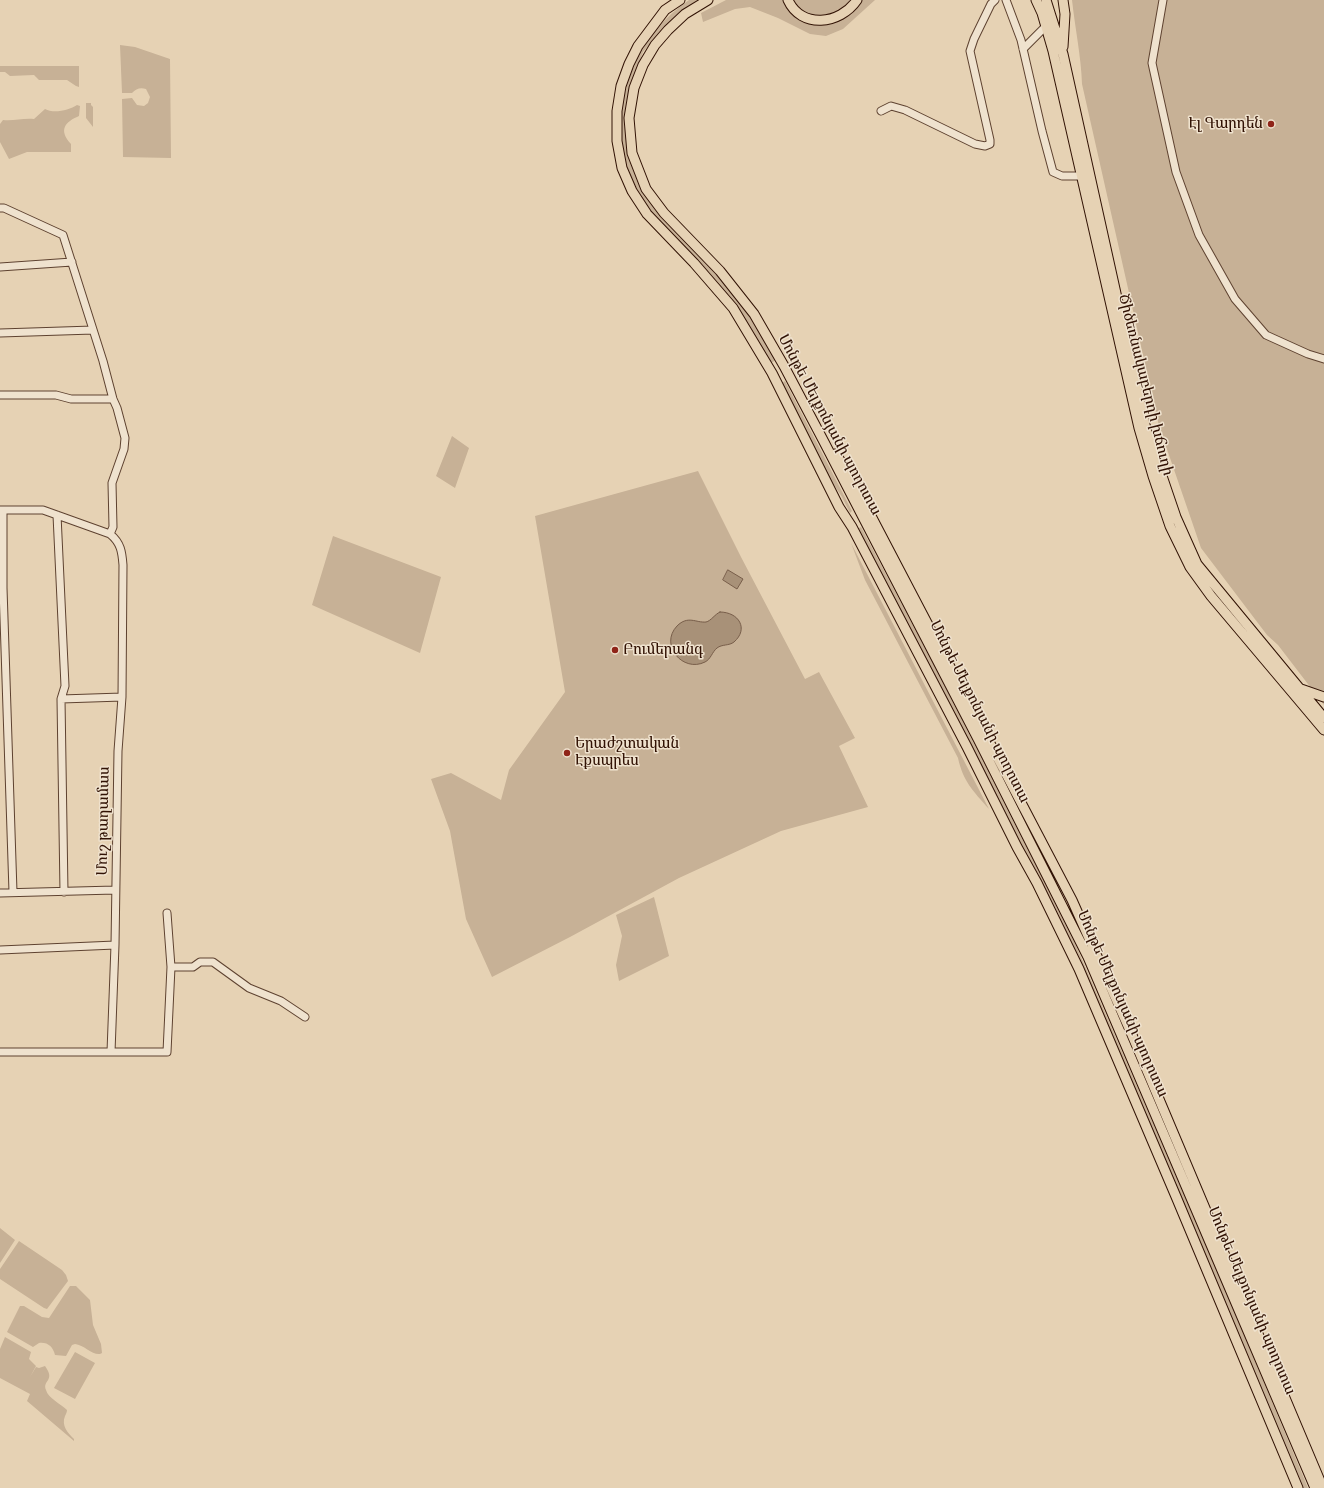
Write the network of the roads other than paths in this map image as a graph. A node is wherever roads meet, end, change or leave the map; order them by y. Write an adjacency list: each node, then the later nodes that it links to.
1 (670, 0): 12 (main road)
2 (680, 0): 12 (main road, Մոնթե Մելքոնյանի պողոտա)
3 (708, 0): 24 (main road, Մոնթե Մելքոնյանի պողոտա)
4 (788, 0): 5 (main road)
5 (857, 0)
6 (995, 0): 16 (street)
7 (1006, 0): 14 (street)
8 (1036, 0): 17 (main road, Ծիծեռնակաբերդի խճուղի)
9 (1046, 0): 15 (main road, Ծիծեռնակաբերդի խճուղի)
10 (1063, 0): 15 (main road)
11 (1163, 0): 23 (street)
12 (665, 10): 25 (main road, Մոնթե Մելքոնյանի պողոտա)
13 (1043, 29): 14 (street)
14 (1023, 49): 17 (street)
15 (1063, 54): 35 (main road, Ծիծեռնակաբերդի խճուղի)
16 (881, 111)
17 (1082, 176): 40 (main road, Ծիծեռնակաբերդի խճուղի)
18 (0, 208): 19 (street)
19 (72, 262): 20 (street); 21 (street)
20 (0, 267)
21 (93, 330): 22 (street); 27 (street)
22 (0, 333)
23 (1324, 359)
24 (784, 366): 25 (main road); 28 (main road, Մոնթե Մելքոնյանի պողոտա)
25 (772, 373): 32 (main road, Մոնթե Մելքոնյանի պողոտա)
26 (0, 395): 27 (street)
27 (113, 399): 33 (street)
28 (823, 440): 31 (main road, Մոնթե Մելքոնյանի պողոտա); 54 (main road)
29 (1, 510): 30 (street); 34 (street)
30 (57, 515): 33 (street); 38 (street)
31 (865, 520): 32 (main road); 53 (main road, Մոնթե Մելքոնյանի պողոտա)
32 (852, 527): 52 (main road, Մոնթե Մելքոնյանի պողոտա)
33 (110, 534): 36 (street, Մուշ թաղամաս)
34 (2, 646): 42 (street)
35 (1299, 689): 37 (main road); 39 (main road, Ծիծեռնակաբերդի խճուղի)
36 (122, 697): 38 (street); 41 (street, Մուշ թաղամաս)
37 (1324, 697)
38 (61, 699): 43 (street)
39 (1324, 718)
40 (1324, 730)
41 (115, 890): 43 (street); 46 (street, Մուշ թաղամաս)
42 (13, 892): 43 (street); 44 (street)
43 (64, 892)
44 (0, 893)
45 (167, 913): 48 (street)
46 (115, 945): 47 (street); 51 (street, Մուշ թաղամաս)
47 (0, 950)
48 (171, 967): 49 (street); 51 (street)
49 (305, 1017)
50 (0, 1052): 51 (street)
51 (111, 1052)
52 (1298, 1488)
53 (1315, 1488)
54 (1323, 1488)

